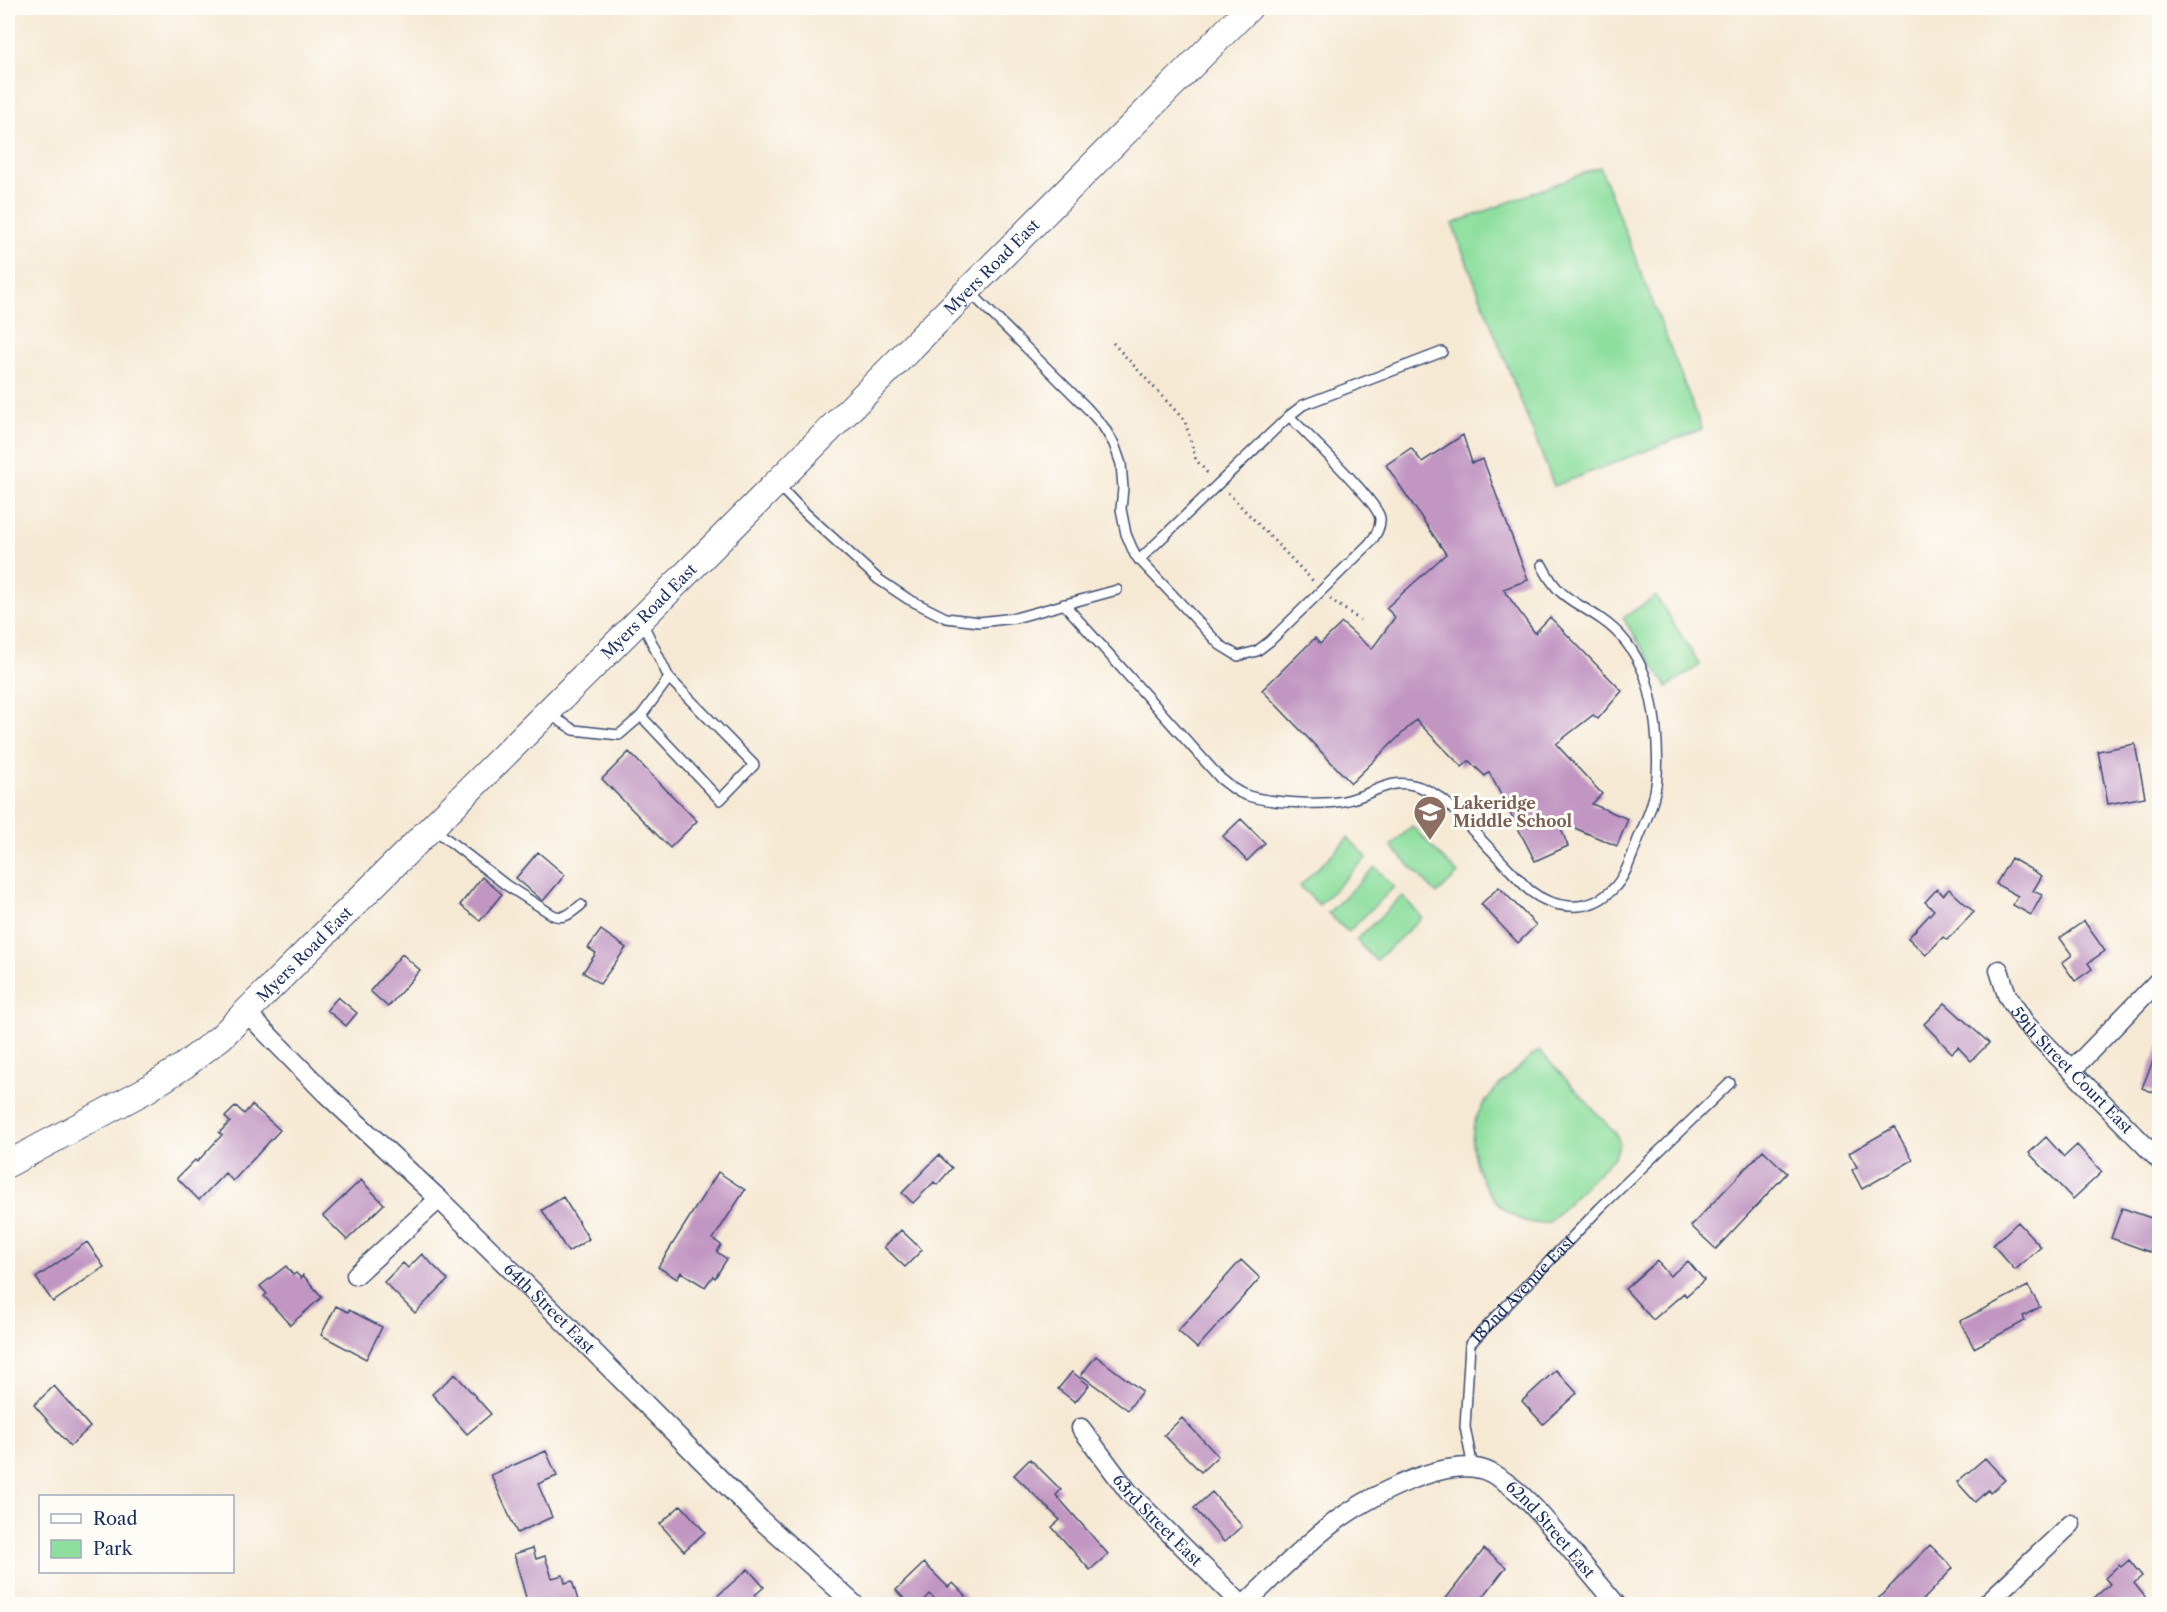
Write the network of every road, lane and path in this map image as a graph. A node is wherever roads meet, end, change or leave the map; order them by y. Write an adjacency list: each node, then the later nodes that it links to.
1 (1249, 8): 2 (street, Myers Road East)
2 (968, 290): 5 (street, Myers Road East); 6 (lane)
3 (1442, 352): 4 (lane)
4 (1289, 416): 6 (lane); 6 (lane)
5 (776, 483): 9 (lane); 10 (street, Myers Road East)
6 (1139, 560)
7 (1542, 565): 9 (lane)
8 (1117, 590): 9 (lane)
9 (1064, 604)
10 (641, 619): 11 (lane); 12 (street, Myers Road East)
11 (669, 678): 13 (lane); 13 (lane)
12 (547, 713): 13 (lane); 14 (street, Myers Road East)
13 (641, 716)
14 (432, 827): 15 (lane); 18 (street, Myers Road East)
15 (581, 905)
16 (1999, 970): 19 (street, 59th Street Court East)
17 (2160, 979): 19 (street)
18 (246, 1012): 22 (street, Myers Road East); 23 (street, 64th Street East)
19 (2072, 1070): 21 (street, 59th Street Court East)
20 (1730, 1083): 26 (lane, 182nd Avenue East)
21 (2160, 1161)
22 (8, 1164)
23 (439, 1199): 24 (street); 27 (street, 64th Street East)
24 (356, 1275)
25 (1081, 1428): 28 (street, 63rd Street East)
26 (1473, 1468): 28 (street); 29 (street, 62nd Street East)
27 (854, 1605)
28 (1243, 1605)
29 (1616, 1605)
30 (1986, 1605): 31 (street)
31 (2001, 1605)

